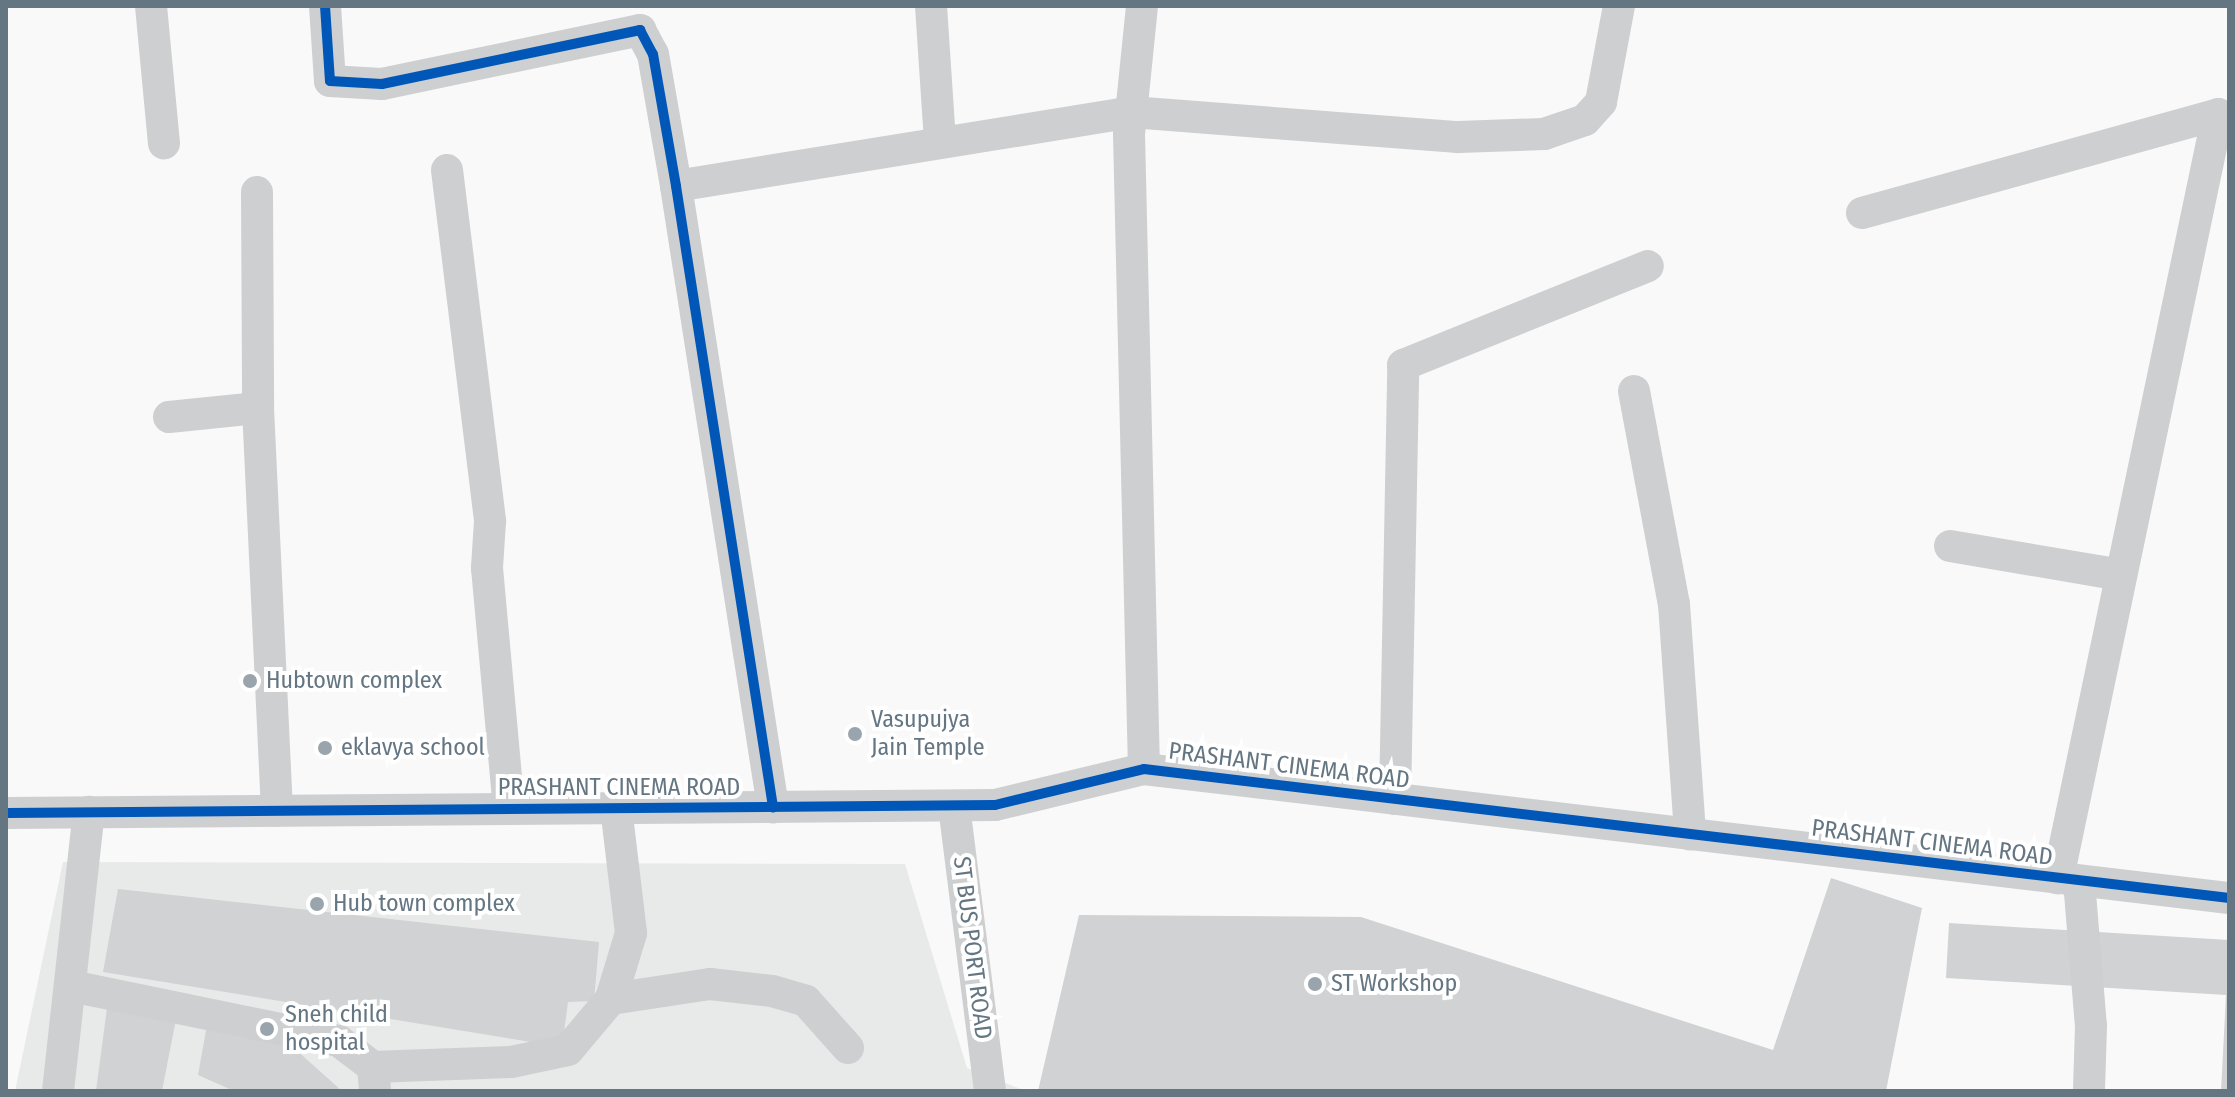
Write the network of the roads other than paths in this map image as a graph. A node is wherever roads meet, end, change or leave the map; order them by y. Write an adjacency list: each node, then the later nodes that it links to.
1 (151, 6): 7 (street)
2 (325, 6): 10 (street)
3 (931, 6): 8 (street)
4 (1142, 6): 6 (street)
5 (1619, 6): 6 (street)
6 (1131, 112): 8 (street); 19 (street)
7 (164, 143)
8 (940, 143): 10 (street)
9 (447, 170): 24 (street)
10 (676, 186): 22 (street)
11 (257, 192): 15 (street)
12 (1862, 213): 18 (street)
13 (1648, 266): 20 (street)
14 (1634, 391): 28 (street)
15 (258, 408): 16 (street); 25 (street)
16 (169, 417)
17 (1950, 546): 18 (street)
18 (2121, 575): 29 (street)
19 (1144, 769): 20 (street, PRASHANT CINEMA ROAD); 21 (street, PRASHANT CINEMA ROAD)
20 (1395, 799): 28 (street, PRASHANT CINEMA ROAD)
21 (954, 806): 22 (street, PRASHANT CINEMA ROAD); 36 (street, ST BUS PORT ROAD)
22 (773, 807): 23 (street, PRASHANT CINEMA ROAD)
23 (616, 808): 24 (street, PRASHANT CINEMA ROAD); 32 (street)
24 (509, 809): 25 (street, PRASHANT CINEMA ROAD)
25 (277, 811): 26 (street, PRASHANT CINEMA ROAD)
26 (89, 812): 27 (street, PRASHANT CINEMA ROAD); 31 (street)
27 (6, 813)
28 (1690, 834): 29 (street, PRASHANT CINEMA ROAD)
29 (2068, 880): 30 (street, PRASHANT CINEMA ROAD); 37 (street)
30 (2229, 898)
31 (71, 986): 34 (street); 35 (street)
32 (611, 999): 33 (street); 34 (street)
33 (848, 1048)
34 (374, 1079)
35 (58, 1091)
36 (990, 1091)
37 (2089, 1091)

